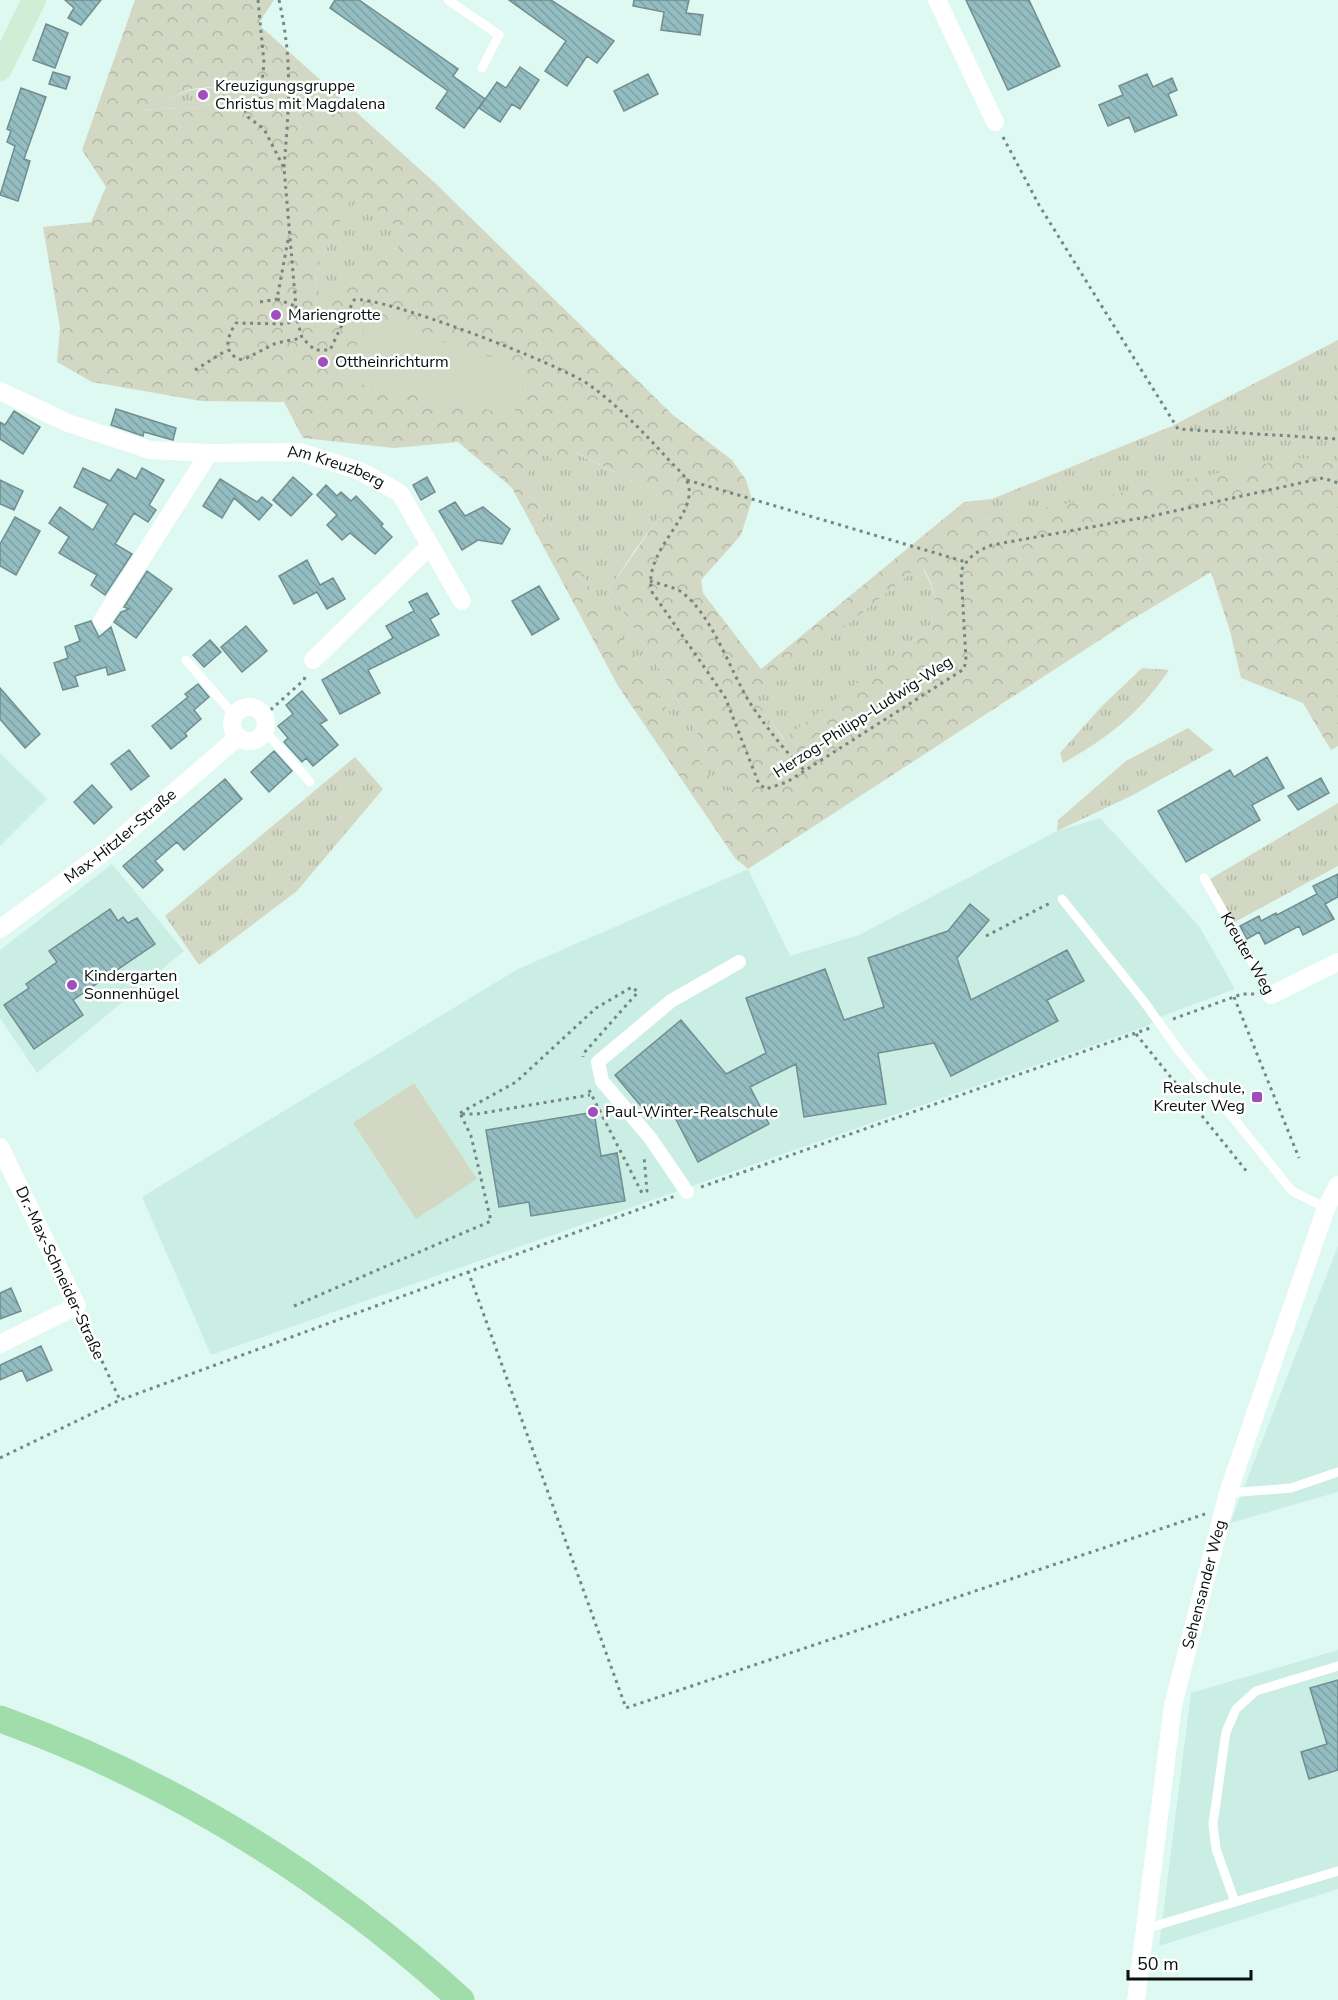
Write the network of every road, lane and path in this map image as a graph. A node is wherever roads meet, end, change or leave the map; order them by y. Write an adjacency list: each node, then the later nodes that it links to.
1 (34, 0): 7 (main road)
2 (258, 0): 8 (path)
3 (279, 0): 11 (path)
4 (449, 0): 6 (lane)
5 (937, 0): 10 (street)
6 (482, 68)
7 (0, 69)
8 (260, 89): 9 (path); 11 (path)
9 (225, 92)
10 (995, 122): 21 (path)
11 (284, 168): 12 (path)
12 (289, 235): 13 (path); 15 (path)
13 (277, 299): 14 (path); 15 (path)
14 (260, 302)
15 (295, 306): 16 (path)
16 (297, 319): 17 (path); 18 (path)
17 (302, 339): 18 (path); 23 (path)
18 (228, 350): 19 (path)
19 (195, 370)
20 (0, 391): 22 (street, Am Kreuzberg)
21 (1338, 439)
22 (208, 453): 25 (street, Am Kreuzberg); 29 (street)
23 (687, 480): 26 (path); 27 (path)
24 (1338, 481): 26 (path)
25 (430, 546): 28 (street, Am Kreuzberg); 31 (street)
26 (966, 562): 35 (path, Herzog-Philipp-Ludwig-Weg)
27 (650, 580): 35 (path); 35 (path, Herzog-Philipp-Ludwig-Weg)
28 (462, 601)
29 (102, 621)
30 (186, 660): 32 (lane)
31 (313, 660): 33 (path)
32 (234, 715): 33 (street); 34 (street)
33 (266, 724): 34 (street); 36 (lane)
34 (237, 738): 39 (street, Max-Hitzler-Straße)
35 (805, 771)
36 (310, 782)
37 (1204, 878): 43 (lane, Kreuter Weg)
38 (1062, 899): 40 (path); 58 (lane)
39 (0, 929)
40 (986, 936)
41 (740, 962): 52 (street)
42 (1338, 962): 43 (street, Kreuter Weg)
43 (1272, 995)
44 (1234, 997): 46 (path)
45 (1136, 1033): 55 (path)
46 (1249, 1033): 47 (path); 54 (path)
47 (1248, 1038)
48 (585, 1064): 51 (path)
49 (588, 1084): 50 (path)
50 (590, 1095): 51 (path); 52 (path)
51 (460, 1113): 61 (path)
52 (651, 1139): 57 (street)
53 (0, 1147): 60 (street, Dr.-Max-Schneider-Straße)
54 (1299, 1158)
55 (1248, 1173)
56 (1338, 1185): 58 (street, Sehensander Weg)
57 (687, 1192)
58 (1326, 1208): 65 (street, Sehensander Weg)
59 (468, 1271): 65 (path)
60 (77, 1306): 62 (street); 63 (path, Dr.-Max-Schneider-Straße)
61 (294, 1306)
62 (0, 1344)
63 (0, 1458)
64 (1338, 1472): 65 (lane)
65 (1226, 1500): 70 (street, Sehensander Weg)
66 (1338, 1666): 69 (lane)
67 (0, 1719): 71 (main road)
68 (1338, 1871): 69 (lane)
69 (1235, 1902): 70 (lane)
70 (1145, 1929): 72 (street, Sehensander Weg)
71 (461, 2000)
72 (1136, 2000)

